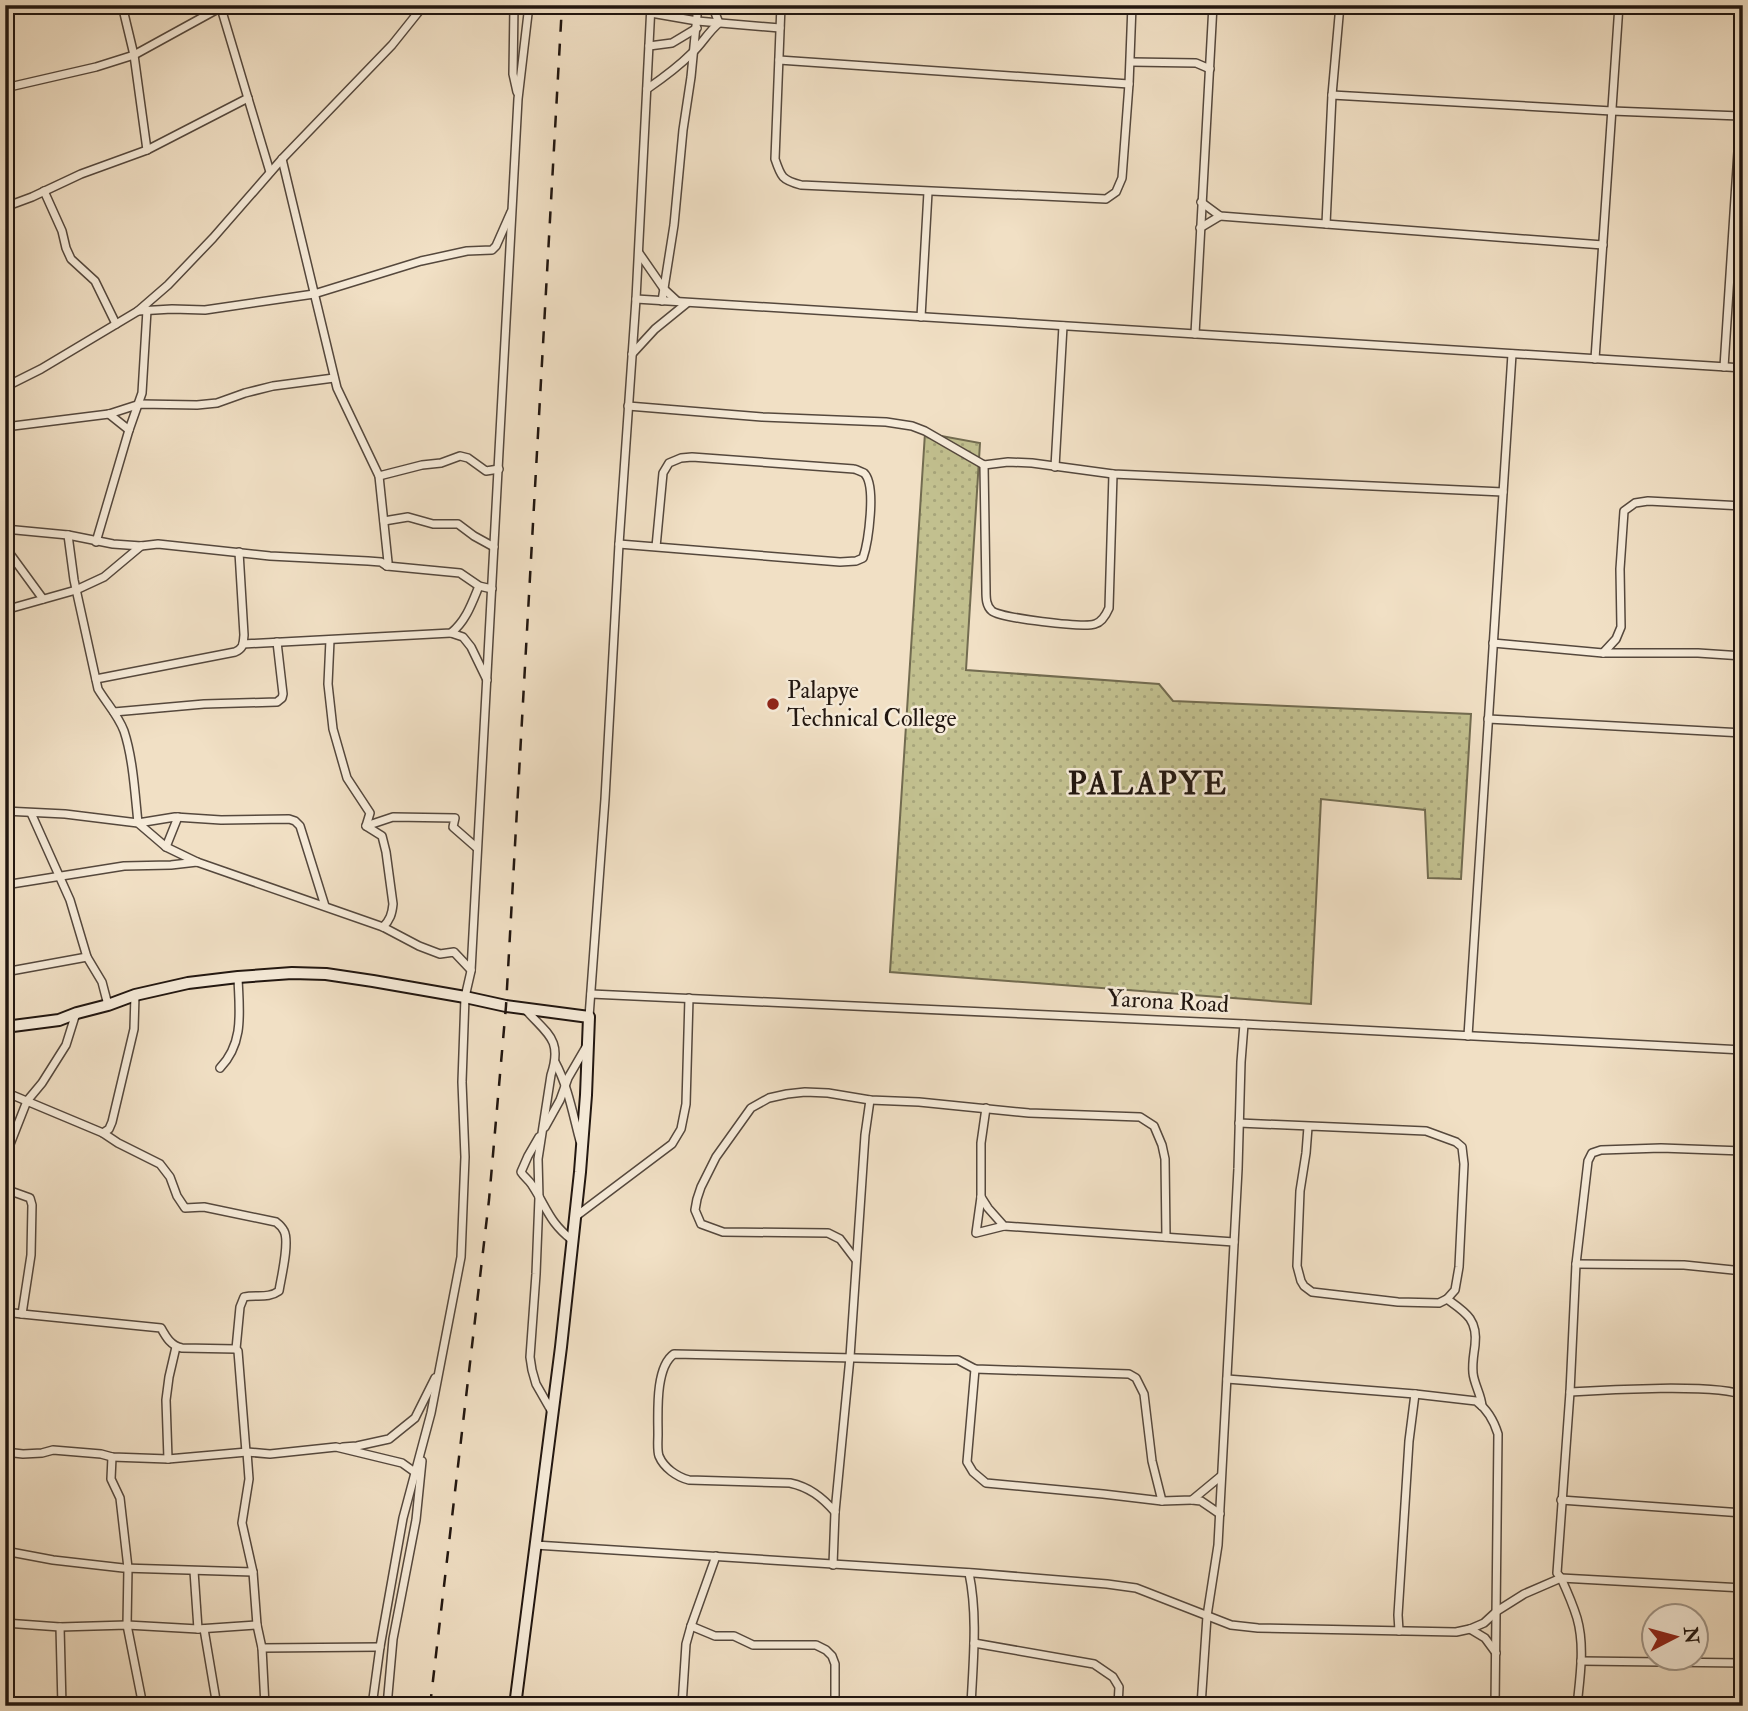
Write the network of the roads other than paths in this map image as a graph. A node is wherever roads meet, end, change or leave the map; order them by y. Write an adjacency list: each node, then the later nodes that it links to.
1 (122, 5): 21 (street)
2 (424, 5): 35 (street)
3 (514, 5): 17 (street)
4 (529, 5): 18 (street)
5 (698, 5): 14 (street)
6 (712, 5): 15 (street)
7 (781, 5): 16 (street)
8 (1132, 5): 23 (street)
9 (1213, 5): 24 (street)
10 (1340, 5): 29 (street)
11 (1619, 5): 32 (street)
12 (223, 6): 21 (street); 30 (street)
13 (651, 9): 14 (street); 19 (street)
14 (699, 23): 15 (street); 19 (street); 20 (street)
15 (719, 23): 16 (street); 20 (street)
16 (780, 27): 22 (street)
17 (514, 32): 18 (street); 31 (street)
18 (525, 42): 31 (street)
19 (649, 46): 28 (street)
20 (694, 52): 28 (street); 49 (street)
21 (134, 55): 27 (street); 34 (street)
22 (779, 60): 26 (street); 38 (street)
23 (1130, 62): 24 (street); 26 (street)
24 (1210, 69): 39 (street)
25 (1743, 75): 33 (street)
26 (1129, 84): 38 (street)
27 (5, 88)
28 (647, 89): 48 (street)
29 (1332, 95): 32 (street); 43 (street)
30 (248, 98): 34 (street); 36 (street)
31 (518, 100): 41 (street)
32 (1612, 111): 33 (street); 45 (street)
33 (1741, 111): 46 (street)
34 (148, 150): 37 (street)
35 (282, 159): 36 (street); 50 (street)
36 (270, 172): 56 (street)
37 (44, 191): 40 (street); 58 (street)
38 (928, 192): 57 (street)
39 (1201, 202): 42 (street); 44 (street)
40 (5, 207)
41 (513, 208): 50 (street); 75 (street)
42 (1220, 216): 43 (street); 44 (street)
43 (1326, 224): 45 (street)
44 (1200, 228): 60 (street)
45 (1603, 245): 63 (street)
46 (1732, 245): 47 (street); 64 (street)
47 (1743, 246)
48 (638, 253): 49 (street); 51 (street)
49 (664, 289): 52 (street); 53 (street)
50 (314, 293): 55 (street); 66 (street)
51 (636, 299): 52 (street); 62 (street)
52 (662, 301): 53 (street)
53 (677, 302): 54 (street)
54 (687, 302): 57 (street); 62 (street)
55 (147, 310): 56 (street); 68 (street)
56 (138, 311): 58 (street)
57 (921, 317): 59 (street)
58 (116, 324): 67 (street)
59 (1063, 326): 60 (street); 74 (street)
60 (1195, 334): 61 (street)
61 (1512, 354): 63 (street); 78 (street)
62 (631, 355): 69 (street)
63 (1595, 359): 64 (street)
64 (1724, 367): 65 (street)
65 (1743, 368)
66 (334, 378): 68 (street); 77 (street)
67 (5, 387)
68 (140, 404): 70 (street); 72 (street)
69 (628, 406): 73 (street); 84 (street)
70 (109, 414): 71 (street); 72 (street)
71 (5, 427)
72 (130, 430): 83 (street)
73 (984, 465): 74 (street); 76 (street)
74 (1055, 467): 76 (street)
75 (499, 469): 77 (street); 87 (street)
76 (1113, 474): 78 (street)
77 (379, 476): 80 (street)
78 (1503, 492): 99 (street)
79 (1743, 506): 101 (street)
80 (384, 522): 87 (street); 90 (street)
81 (5, 528): 82 (street)
82 (68, 535): 83 (street); 93 (street)
83 (96, 542): 85 (street)
84 (619, 544): 88 (street); 124 (street)
85 (141, 546): 89 (street); 93 (street)
86 (5, 547): 94 (street)
87 (494, 547): 92 (street)
88 (656, 547): 88 (street)
89 (239, 552): 90 (street); 100 (street)
90 (387, 566): 91 (street)
91 (479, 586): 92 (street); 96 (street)
92 (492, 589): 104 (street)
93 (76, 590): 94 (street); 103 (street)
94 (43, 600): 95 (street)
95 (5, 610)
96 (451, 633): 97 (street); 104 (street)
97 (330, 640): 98 (street); 112 (street)
98 (277, 642): 100 (street); 105 (street)
99 (1493, 642): 101 (street); 106 (street)
100 (243, 644): 103 (street)
101 (1603, 653): 102 (street)
102 (1743, 656)
103 (96, 679): 105 (street)
104 (486, 680): 114 (street)
105 (114, 712): 111 (street)
106 (1488, 719): 107 (street); 134 (street)
107 (1743, 733)
108 (5, 811): 109 (street)
109 (31, 813): 111 (street); 116 (street)
110 (178, 817): 111 (street); 113 (street); 118 (street)
111 (138, 822): 113 (street)
112 (366, 826): 114 (street); 119 (street)
113 (166, 847): 115 (street)
114 (477, 848): 121 (street)
115 (197, 862): 116 (street); 118 (street)
116 (60, 876): 117 (street); 120 (street)
117 (5, 885)
118 (325, 906): 119 (street)
119 (383, 927): 121 (street)
120 (87, 957): 122 (street); 128 (street)
121 (471, 971): 126 (street)
122 (5, 972)
123 (238, 977): 125 (street); 126 (street); 138 (street)
124 (592, 994): 127 (street, Yarona Road); 131 (street)
125 (135, 995): 128 (street); 147 (street)
126 (465, 997): 129 (street); 168 (street)
127 (689, 998): 132 (street, Yarona Road); 154 (street)
128 (108, 1005): 130 (street)
129 (525, 1009): 131 (street); 137 (street)
130 (76, 1013): 133 (street); 142 (street)
131 (589, 1017): 135 (street)
132 (1244, 1024): 134 (street, Yarona Road); 144 (street)
133 (5, 1027)
134 (1468, 1035): 136 (street, Yarona Road)
135 (587, 1045): 139 (street); 148 (street)
136 (1743, 1050)
137 (555, 1062): 139 (street); 146 (street)
138 (220, 1068)
139 (565, 1088): 146 (street); 148 (street)
140 (5, 1092): 142 (street)
141 (870, 1100): 143 (street); 159 (street); 159 (street)
142 (27, 1101): 147 (street); 150 (street)
143 (986, 1108): 152 (street); 156 (street)
144 (1239, 1123): 145 (street); 158 (street)
145 (1308, 1126): 162 (street); 162 (street)
146 (542, 1132): 153 (street); 153 (street)
147 (103, 1133): 166 (street)
148 (582, 1148): 154 (street)
149 (1743, 1151): 160 (street)
150 (5, 1157)
151 (5, 1189): 164 (street)
152 (981, 1197): 155 (street); 155 (street)
153 (539, 1198): 157 (street); 175 (street)
154 (575, 1217): 157 (street)
155 (1004, 1226): 156 (street)
156 (1166, 1237): 158 (street)
157 (572, 1241): 175 (street)
158 (1234, 1242): 170 (street)
159 (856, 1260): 167 (street)
160 (1576, 1264): 161 (street); 171 (street)
161 (1743, 1271)
162 (1447, 1299): 174 (street)
163 (5, 1312): 164 (street)
164 (22, 1314): 165 (street)
165 (176, 1347): 166 (street); 181 (street)
166 (236, 1349): 179 (street)
167 (850, 1357): 169 (street); 188 (street); 188 (street)
168 (440, 1369): 176 (street); 177 (street)
169 (975, 1369): 187 (street); 187 (street)
170 (1227, 1380): 172 (street); 184 (street)
171 (1570, 1392): 173 (street); 186 (street)
172 (1415, 1394): 174 (street); 210 (street)
173 (1743, 1396)
174 (1482, 1406): 201 (street)
175 (552, 1413): 191 (street)
176 (336, 1447): 179 (street); 182 (street)
177 (422, 1451): 182 (street); 222 (street)
178 (6, 1452): 180 (street); 183 (street)
179 (247, 1452): 181 (street); 197 (street)
180 (112, 1457): 181 (street); 195 (street)
181 (168, 1459)
182 (416, 1473): 212 (street)
183 (5, 1475)
184 (1222, 1476): 185 (street); 190 (street)
185 (1192, 1500): 187 (street); 190 (street)
186 (1561, 1500): 189 (street); 199 (street)
187 (1162, 1501)
188 (835, 1511): 194 (street)
189 (1743, 1513)
190 (1220, 1514): 202 (street)
191 (535, 1545): 193 (street); 223 (street)
192 (5, 1551): 195 (street)
193 (716, 1556): 194 (street); 206 (street)
194 (834, 1565): 198 (street)
195 (128, 1568): 196 (street); 204 (street)
196 (194, 1571): 197 (street); 208 (street)
197 (253, 1572): 205 (street)
198 (969, 1573): 202 (street); 211 (street)
199 (1561, 1578): 200 (street); 201 (street); 215 (street)
200 (1743, 1588)
201 (1497, 1611): 209 (street); 214 (street)
202 (1207, 1616): 210 (street); 228 (street)
203 (5, 1623): 207 (street)
204 (127, 1625): 207 (street); 208 (street); 218 (street)
205 (257, 1625): 208 (street); 213 (street)
206 (691, 1626): 224 (street); 225 (street)
207 (60, 1628): 217 (street)
208 (201, 1629): 219 (street)
209 (1470, 1629): 210 (street); 214 (street)
210 (1399, 1631)
211 (974, 1643): 226 (street); 227 (street)
212 (380, 1647): 213 (street); 221 (street)
213 (262, 1648): 220 (street)
214 (1496, 1653): 229 (street)
215 (1581, 1661): 216 (street); 230 (street)
216 (1743, 1663)
217 (62, 1706)
218 (143, 1706)
219 (217, 1706)
220 (265, 1706)
221 (372, 1706)
222 (387, 1706)
223 (515, 1706)
224 (682, 1706)
225 (835, 1706)
226 (971, 1706)
227 (1118, 1706)
228 (1200, 1706)
229 (1495, 1706)
230 (1577, 1706)

